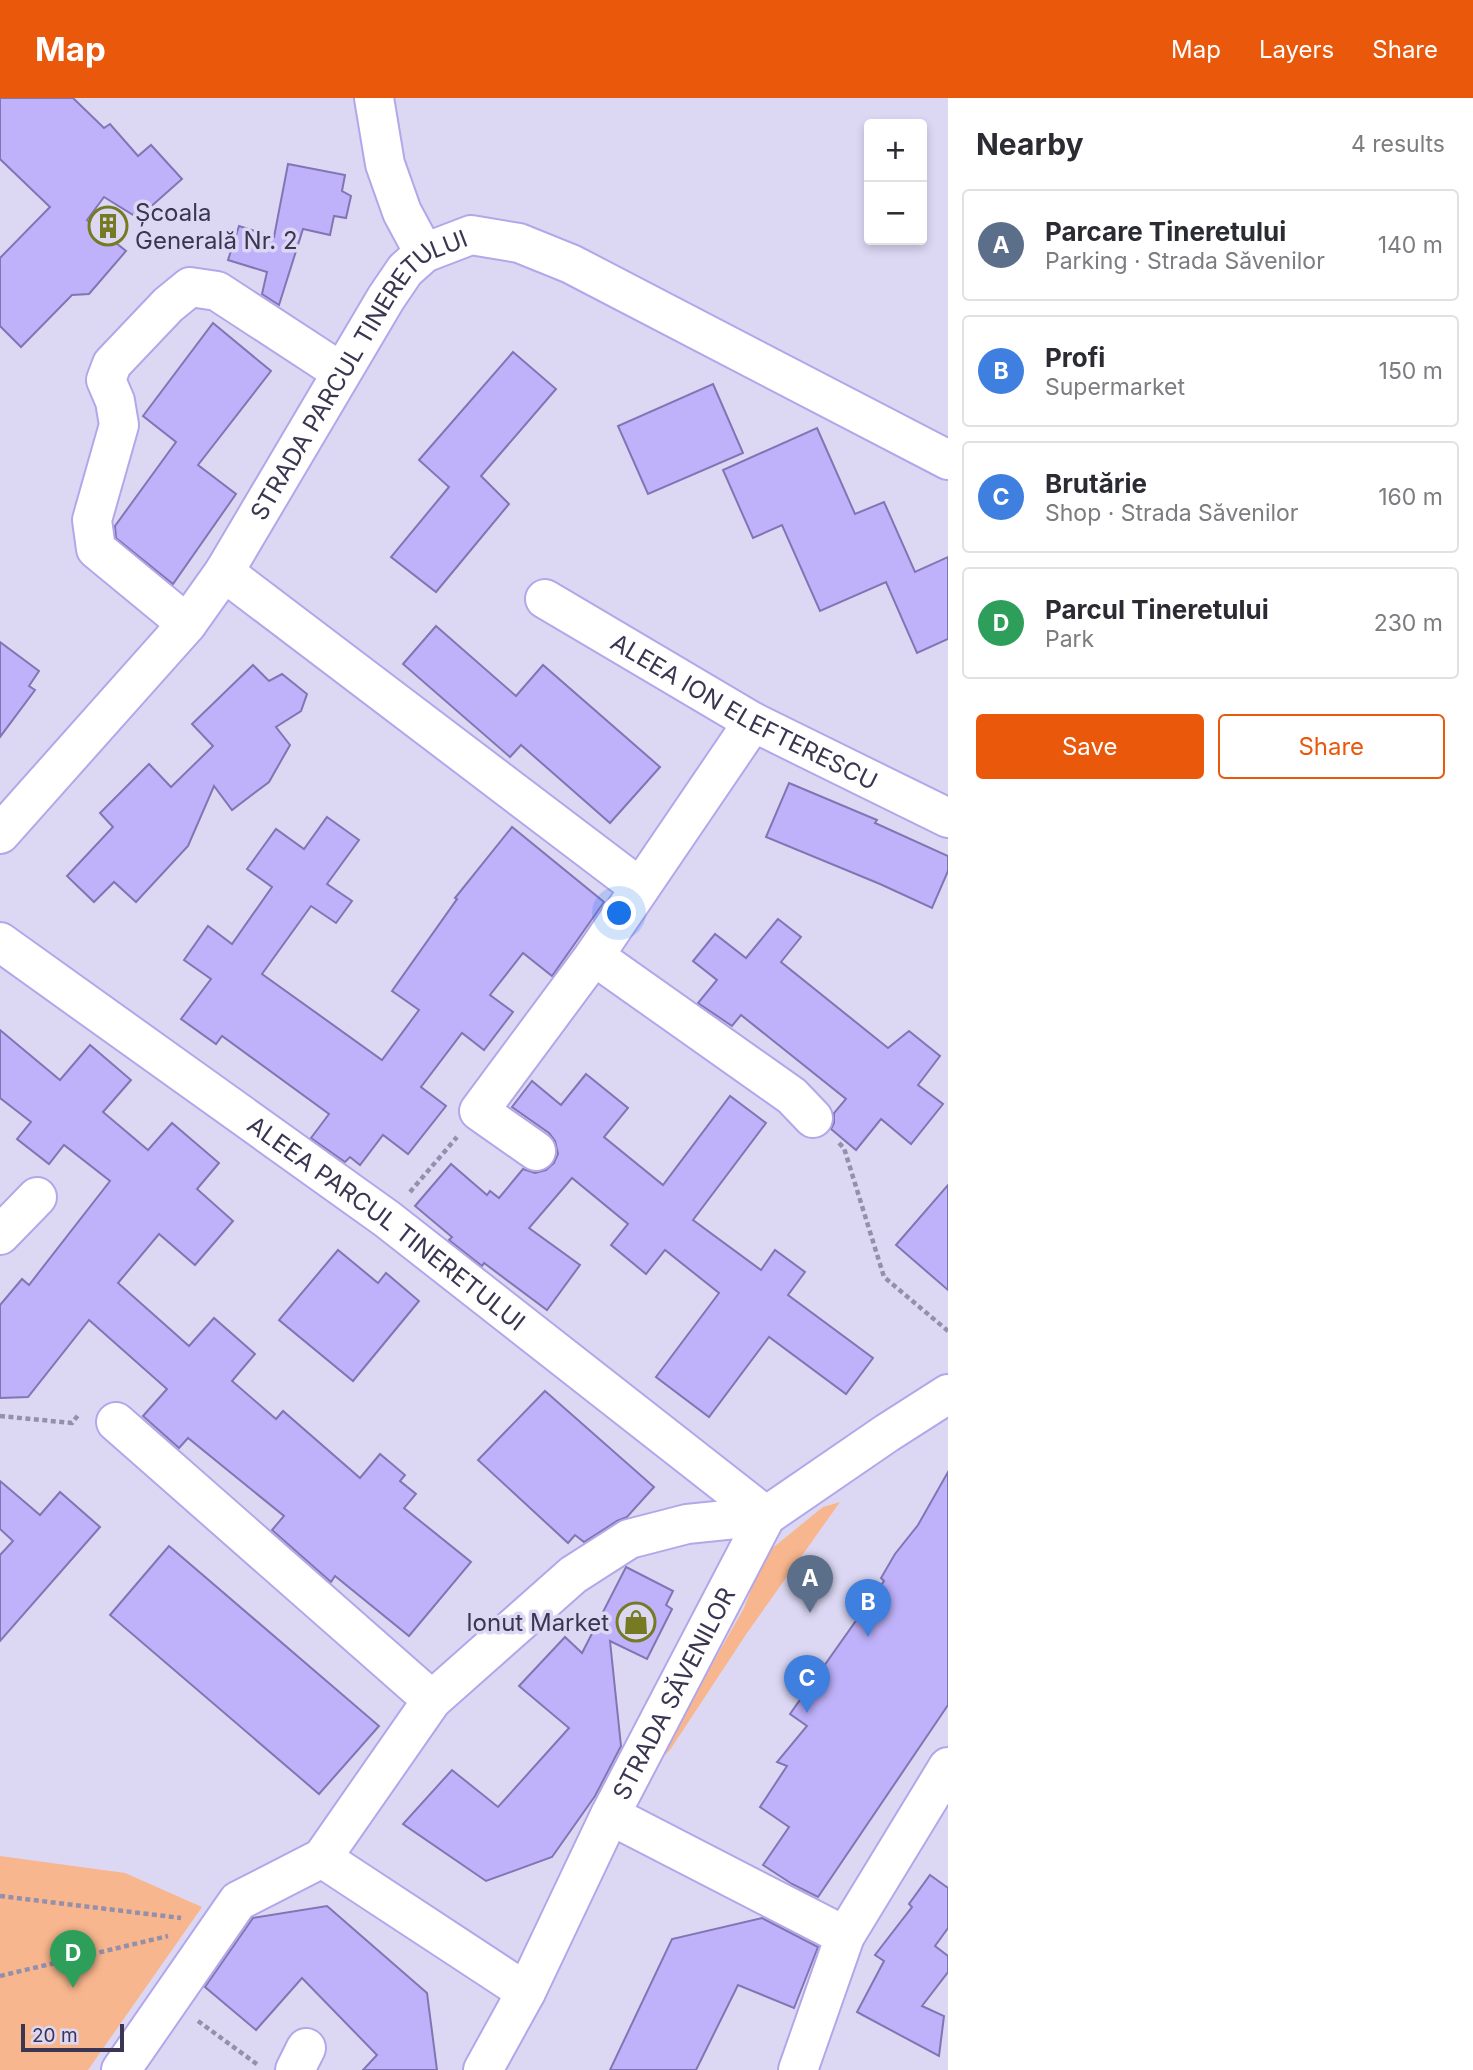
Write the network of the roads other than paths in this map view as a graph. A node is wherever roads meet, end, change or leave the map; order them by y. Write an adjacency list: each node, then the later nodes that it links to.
1 (374, 98): 2 (street)
2 (424, 253): 3 (street, STRADA PARCUL TINERETULUI); 4 (street, STRADA PARCUL TINERETULUI)
3 (341, 372): 5 (street, STRADA PARCUL TINERETULUI); 7 (street)
4 (948, 460)
5 (224, 572): 7 (street, STRADA PARCUL TINERETULUI); 11 (street)
6 (545, 599): 8 (street, ALEEA ION ELEFTERESCU)
7 (187, 624): 10 (street, STRADA PARCUL TINERETULUI)
8 (752, 722): 9 (street, ALEEA ION ELEFTERESCU); 11 (street)
9 (948, 818)
10 (0, 834)
11 (639, 887): 13 (street)
12 (0, 942): 20 (street, ALEEA PARCUL TINERETULUI)
13 (594, 956): 14 (street); 15 (street)
14 (813, 1118)
15 (536, 1151)
16 (37, 1197): 17 (street)
17 (0, 1235)
18 (948, 1394): 20 (street, STRADA SĂVENILOR)
19 (116, 1422): 21 (street)
20 (766, 1516): 21 (street); 23 (street, STRADA SĂVENILOR)
21 (432, 1700): 24 (street)
22 (948, 1767): 25 (street)
23 (610, 1815): 25 (street); 26 (street, STRADA SĂVENILOR)
24 (323, 1858): 26 (street); 28 (street)
25 (845, 1936): 27 (street)
26 (526, 1992): 29 (street, STRADA SĂVENILOR)
27 (805, 2067)
28 (121, 2070)
29 (483, 2070)

